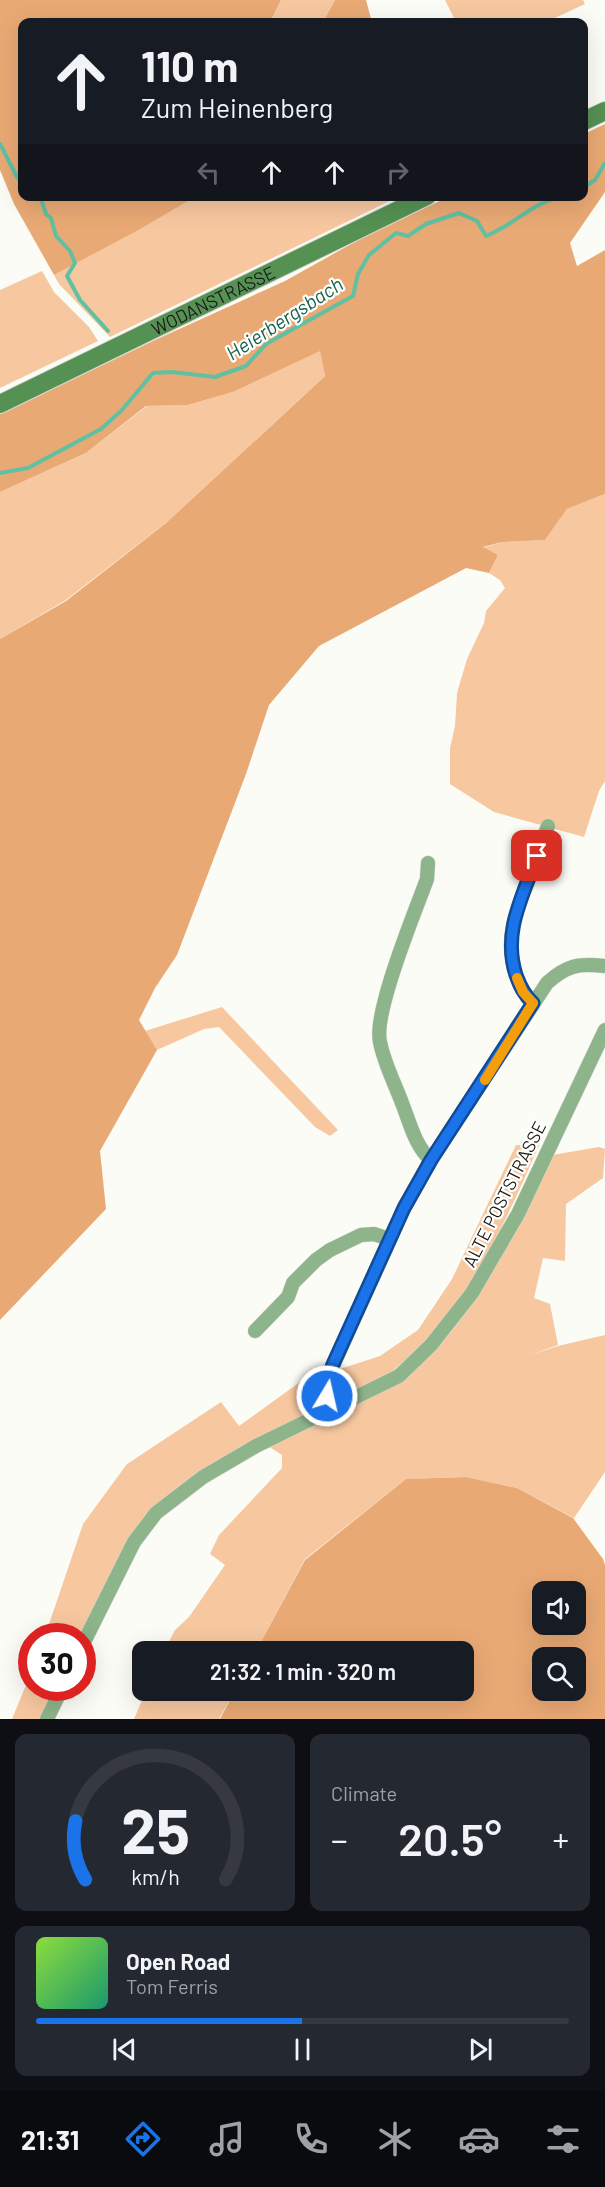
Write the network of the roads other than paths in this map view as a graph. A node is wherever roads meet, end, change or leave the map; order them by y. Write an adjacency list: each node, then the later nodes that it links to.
1 (605, 111): 2 (main road)
2 (588, 119)
3 (417, 201): 4 (main road, WODANSTRASSE)
4 (0, 404)
5 (548, 826): 8 (street)
6 (428, 862): 10 (street)
7 (605, 966): 8 (street)
8 (533, 1003): 10 (street)
9 (605, 1030): 13 (street, ALTE POSTSTRASSE)
10 (431, 1160): 11 (street)
11 (389, 1239): 12 (street); 13 (street)
12 (255, 1331)
13 (334, 1407): 14 (street, ALTE POSTSTRASSE)
14 (94, 1623)
15 (55, 1701): 16 (street)
16 (46, 1719)

